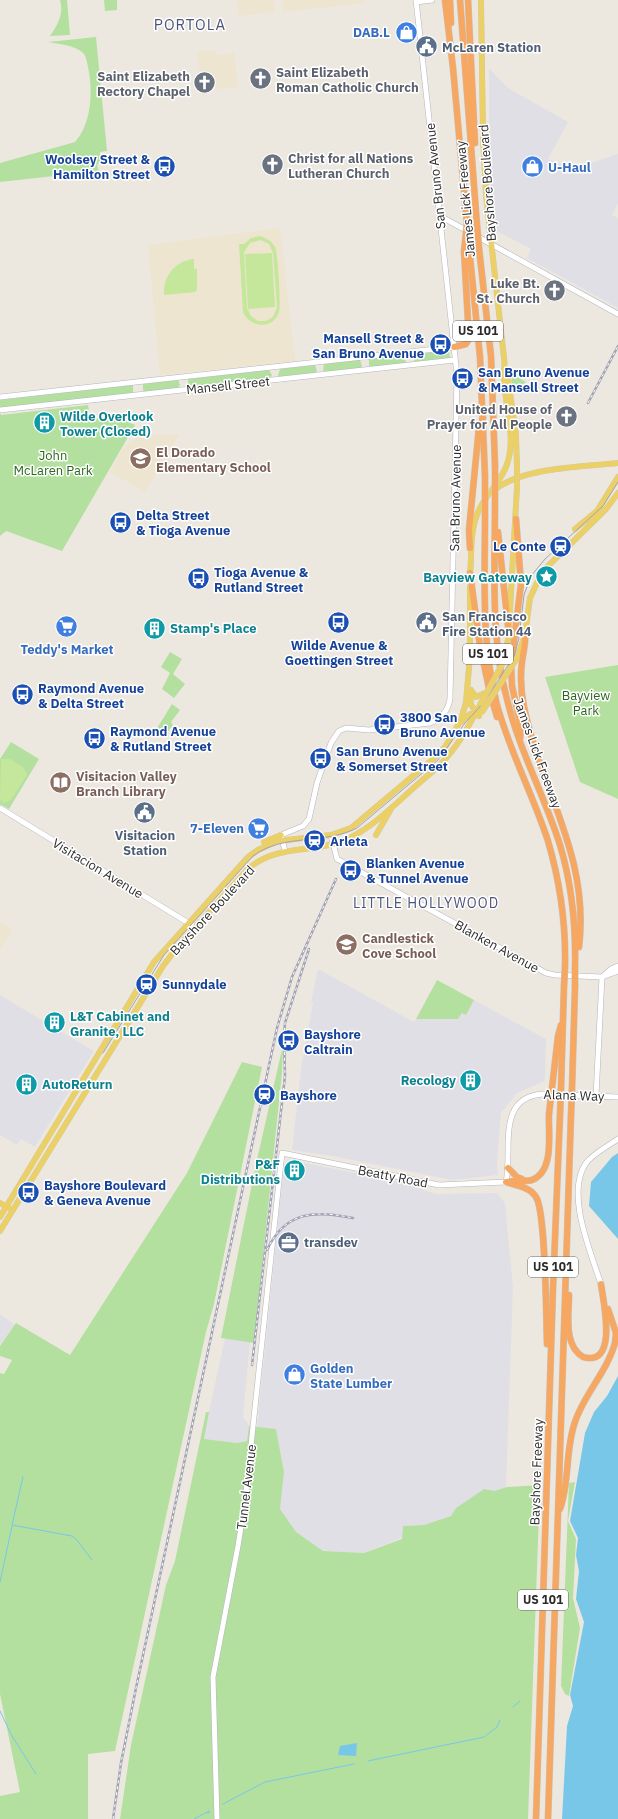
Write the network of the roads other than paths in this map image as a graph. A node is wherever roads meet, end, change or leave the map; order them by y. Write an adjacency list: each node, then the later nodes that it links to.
1 (432, 0): 4 (street)
2 (468, 0): 7 (highway)
3 (481, 0): 9 (main road, Bayshore Boulevard)
4 (416, 1): 8 (street, San Bruno Avenue)
5 (460, 1): 7 (highway, James Lick Freeway / US 101)
6 (447, 2): 10 (highway, James Lick Freeway, bridge)
7 (474, 165): 22 (highway, James Lick Freeway / US 101, bridge)
8 (440, 216): 9 (street); 12 (street, San Bruno Avenue)
9 (492, 245): 11 (street); 14 (main road, Bayshore Boulevard)
10 (467, 249): 12 (highway); 17 (highway, James Lick Freeway / US 101)
11 (618, 314)
12 (454, 347): 13 (street, San Bruno Avenue); 15 (street, Mansell Street)
13 (455, 360): 16 (street, Mansell Street); 41 (street, San Bruno Avenue)
14 (505, 366): 21 (main road, Bayshore Boulevard); 23 (main road, Bayshore Boulevard, bridge)
15 (0, 397)
16 (0, 410)
17 (484, 415): 25 (highway); 35 (highway, James Lick Freeway / US 101, bridge)
18 (618, 463): 21 (main road)
19 (618, 477): 24 (main road)
20 (618, 493): 28 (main road)
21 (482, 504): 25 (main road, Bayshore Boulevard)
22 (495, 507): 27 (highway); 34 (highway, James Lick Freeway / US 101)
23 (516, 519): 27 (main road, Bayshore Boulevard); 34 (highway)
24 (575, 529)
25 (470, 548): 26 (main road, Bayshore Boulevard)
26 (470, 573): 29 (main road, Bayshore Boulevard); 35 (highway)
27 (509, 635): 31 (main road, Bayshore Boulevard, bridge)
28 (525, 635): 32 (main road, bridge); 47 (highway)
29 (470, 656): 30 (main road); 33 (main road, Bayshore Boulevard)
30 (471, 688): 31 (main road); 32 (main road)
31 (480, 700): 32 (main road, Bayshore Boulevard)
32 (478, 714): 33 (main road); 36 (main road, Bayshore Boulevard)
33 (456, 728): 38 (main road, Bayshore Boulevard)
34 (519, 741): 47 (highway, James Lick Freeway / US 101)
35 (511, 746): 50 (highway, James Lick Freeway / US 101, bridge)
36 (393, 805): 39 (main road, Bayshore Boulevard); 39 (main road)
37 (0, 808): 44 (street, Visitacion Avenue)
38 (369, 813): 39 (main road); 40 (main road, Bayshore Boulevard)
39 (375, 820): 42 (main road, Bayshore Boulevard)
40 (331, 835): 41 (main road, Bayshore Boulevard); 42 (street, Blanken Avenue)
41 (282, 837): 43 (street); 44 (main road, Bayshore Boulevard)
42 (332, 844): 43 (main road, Bayshore Boulevard); 49 (street, Blanken Avenue)
43 (285, 851): 45 (main road, Bayshore Boulevard)
44 (188, 923): 45 (street, Visitacion Avenue); 62 (main road, Bayshore Boulevard)
45 (196, 927): 63 (main road, Bayshore Boulevard)
46 (618, 966): 49 (street)
47 (576, 968): 54 (highway, James Lick Freeway / US 101, bridge)
48 (618, 971): 49 (street)
49 (602, 977): 51 (street)
50 (564, 1016): 53 (highway, James Lick Freeway / US 101, bridge); 58 (highway, bridge)
51 (596, 1096): 52 (street, Alana Way); 57 (street, Alana Way)
52 (618, 1096)
53 (560, 1125): 66 (highway, Bayshore Freeway / US 101)
54 (570, 1128): 61 (highway, Bayshore Freeway / US 101)
55 (618, 1139): 65 (street)
56 (282, 1153): 59 (street, Beatty Road); 68 (street, Tunnel Avenue)
57 (508, 1168): 58 (highway); 59 (street, Alana Way)
58 (540, 1173): 59 (highway)
59 (506, 1182): 66 (highway)
60 (0, 1203): 62 (main road)
61 (568, 1205): 65 (highway); 67 (highway, Bayshore Freeway / US 101)
62 (2, 1212): 63 (main road)
63 (11, 1213): 64 (main road, Bayshore Boulevard)
64 (0, 1231)
65 (601, 1284): 67 (highway)
66 (550, 1382): 69 (highway, Bayshore Freeway / US 101)
67 (558, 1515): 70 (highway, Bayshore Freeway / US 101)
68 (217, 1819)
69 (536, 1819)
70 (548, 1819)

